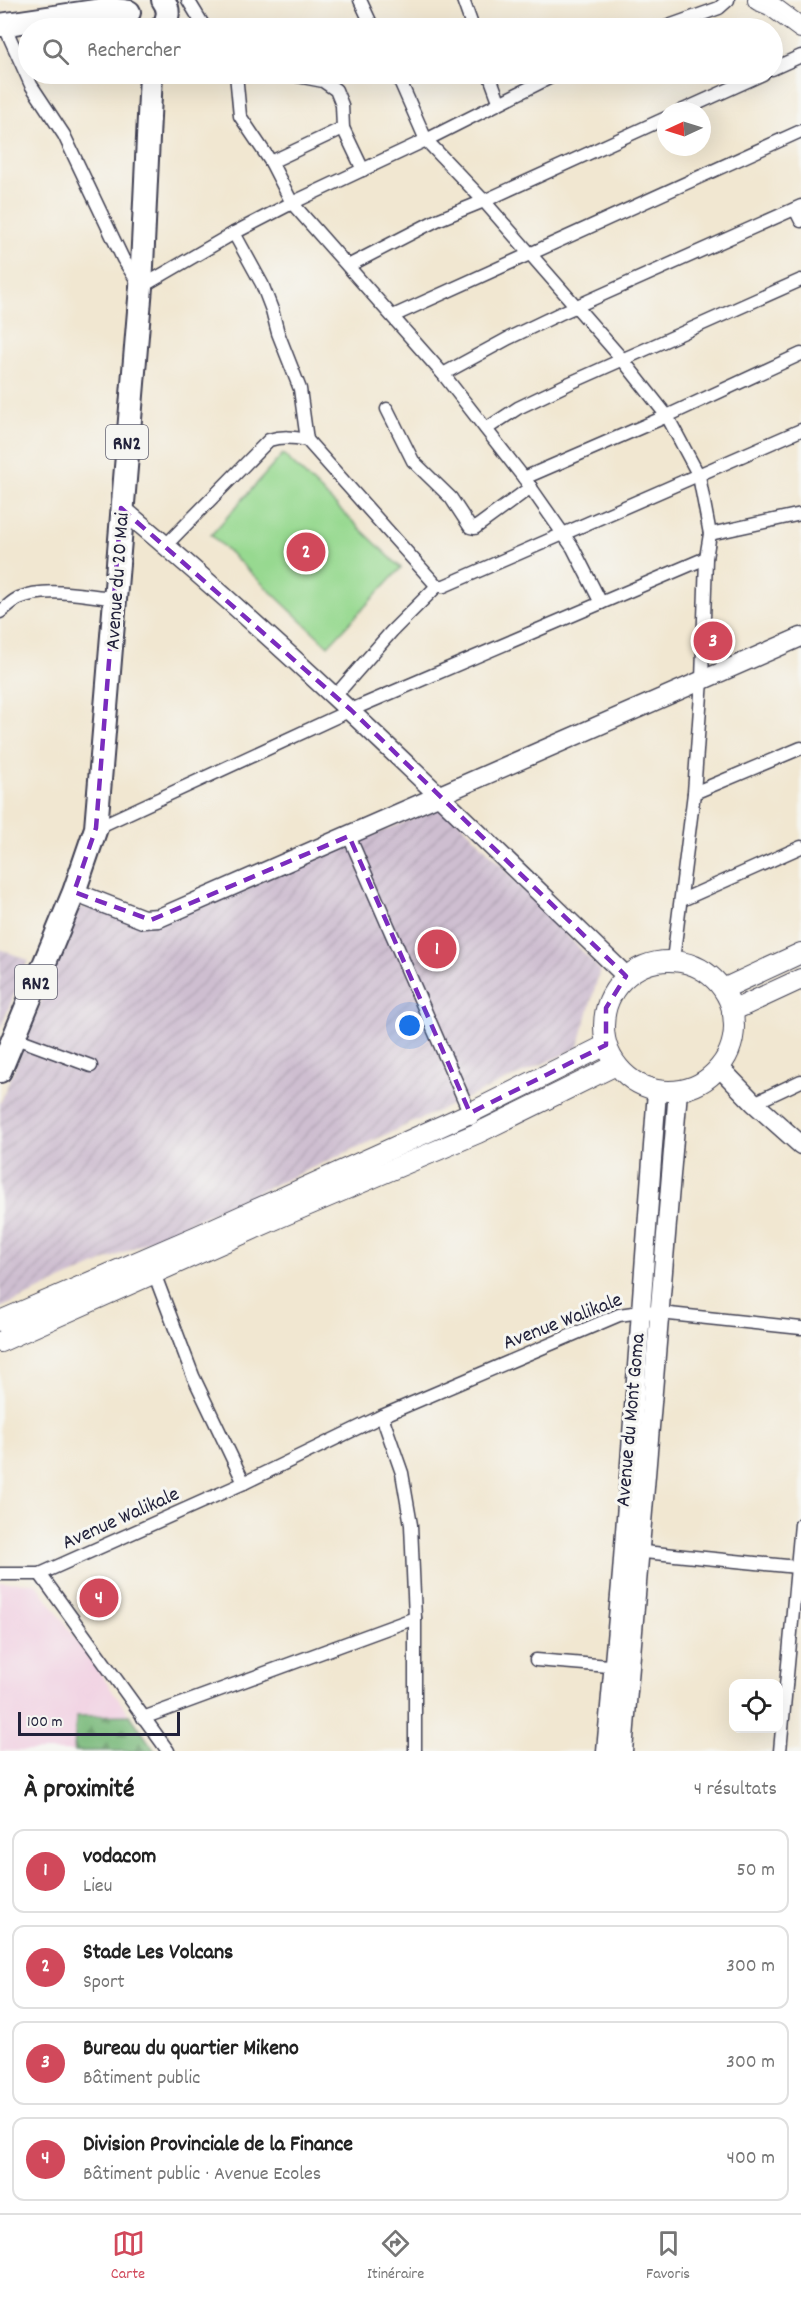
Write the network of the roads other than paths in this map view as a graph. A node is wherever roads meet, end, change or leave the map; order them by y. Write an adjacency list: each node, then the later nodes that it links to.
1 (360, 0): 10 (street)
2 (463, 0): 11 (street)
3 (728, 0): 12 (street)
4 (174, 2): 8 (highway); 9 (street)
5 (767, 2): 15 (main road)
6 (123, 10): 7 (highway)
7 (58, 18)
8 (168, 18)
9 (193, 18)
10 (368, 18)
11 (469, 18)
12 (691, 18)
13 (18, 23): 14 (highway)
14 (2, 25): 17 (street)
15 (799, 30)
16 (801, 56): 18 (street)
17 (18, 58)
18 (783, 64)
19 (31, 84): 43 (street)
20 (151, 84): 43 (highway, Avenue du 20 Mai / RN2)
21 (237, 84): 33 (street)
22 (327, 84): 30 (street)
23 (401, 84): 32 (street)
24 (493, 84): 27 (street)
25 (536, 84): 27 (street)
26 (740, 84): 28 (street)
27 (499, 101): 32 (street)
28 (701, 102)
29 (657, 122): 35 (street)
30 (343, 128): 33 (street); 34 (street)
31 (801, 131): 40 (street)
32 (426, 140): 34 (street); 35 (street)
33 (271, 162): 36 (street)
34 (363, 170): 36 (street)
35 (484, 201): 40 (street); 41 (street)
36 (292, 203): 39 (street); 41 (street)
37 (798, 207): 38 (street); 44 (street)
38 (801, 221)
39 (234, 233): 43 (street); 53 (street)
40 (532, 255): 44 (street); 45 (street)
41 (348, 266): 45 (street)
42 (801, 280): 47 (street)
43 (141, 287): 56 (highway, Avenue du 20 Mai / RN2)
44 (575, 307): 47 (street); 48 (street)
45 (393, 316): 48 (street)
46 (801, 354): 50 (street)
47 (622, 359): 50 (street); 51 (street)
48 (443, 374): 51 (street)
49 (387, 409): 55 (street)
50 (667, 416): 54 (street); 55 (street)
51 (486, 429): 55 (street)
52 (801, 430): 54 (street)
53 (307, 440): 60 (street); 62 (street)
54 (699, 476): 58 (street); 59 (street)
55 (528, 482): 58 (street)
56 (122, 508): 60 (street); 63 (highway, Avenue du 20 Mai / RN2)
57 (801, 514): 59 (street)
58 (564, 533): 62 (street); 64 (street)
59 (710, 534): 61 (street)
60 (166, 545): 68 (street)
61 (706, 558): 64 (street); 67 (street)
62 (437, 586): 68 (street)
63 (114, 598): 65 (street); 73 (highway, Avenue du 20 Mai / RN2)
64 (601, 603): 69 (street)
65 (0, 612)
66 (801, 637): 67 (street)
67 (702, 680): 71 (street); 72 (street)
68 (335, 696): 69 (street)
69 (351, 710): 72 (street); 73 (street)
70 (801, 748): 71 (street)
71 (693, 793): 77 (street)
72 (439, 796): 74 (street); 80 (street)
73 (96, 828): 76 (highway, Avenue du 20 Mai / RN2)
74 (349, 836): 76 (street); 94 (street)
75 (801, 847): 77 (street)
76 (74, 892): 84 (highway, Avenue du 20 Mai / RN2)
77 (682, 900): 79 (street)
78 (801, 953): 82 (main road)
79 (673, 960): 80 (main road); 82 (main road)
80 (626, 976): 85 (main road)
81 (801, 979): 83 (main road)
82 (723, 989): 83 (main road)
83 (732, 1011): 88 (main road)
84 (13, 1037): 87 (street); 89 (highway, Avenue du 20 Mai / RN2)
85 (606, 1045): 86 (main road); 94 (main road)
86 (616, 1065): 91 (main road); 95 (main road)
87 (91, 1066)
88 (720, 1068): 92 (main road); 93 (street)
89 (0, 1071)
90 (801, 1081): 93 (street)
91 (657, 1091): 92 (main road); 98 (street)
92 (678, 1092): 99 (street, Avenue du Mont Goma)
93 (754, 1103): 96 (street)
94 (470, 1113): 95 (street); 100 (main road)
95 (478, 1133): 97 (main road)
96 (801, 1145)
97 (154, 1273): 102 (main road); 104 (street)
98 (640, 1312): 99 (street, Avenue Walikale); 103 (street, Avenue Walikale); 106 (street)
99 (660, 1313): 101 (street, Avenue Walikale); 106 (street, Avenue du Mont Goma)
100 (0, 1321)
101 (801, 1328)
102 (0, 1342)
103 (382, 1416): 104 (street, Avenue Walikale); 111 (street)
104 (244, 1483): 109 (street, Avenue Walikale)
105 (801, 1524): 107 (street)
106 (632, 1551): 107 (street); 113 (street)
107 (797, 1567): 110 (street)
108 (0, 1574): 109 (street, Avenue Walikale)
109 (40, 1574): 114 (street)
110 (799, 1583): 118 (street)
111 (415, 1618): 114 (street); 117 (street)
112 (536, 1660): 113 (street)
113 (622, 1668): 115 (street)
114 (143, 1718): 116 (street)
115 (615, 1747)
116 (168, 1751)
117 (415, 1751)
118 (780, 1751)

